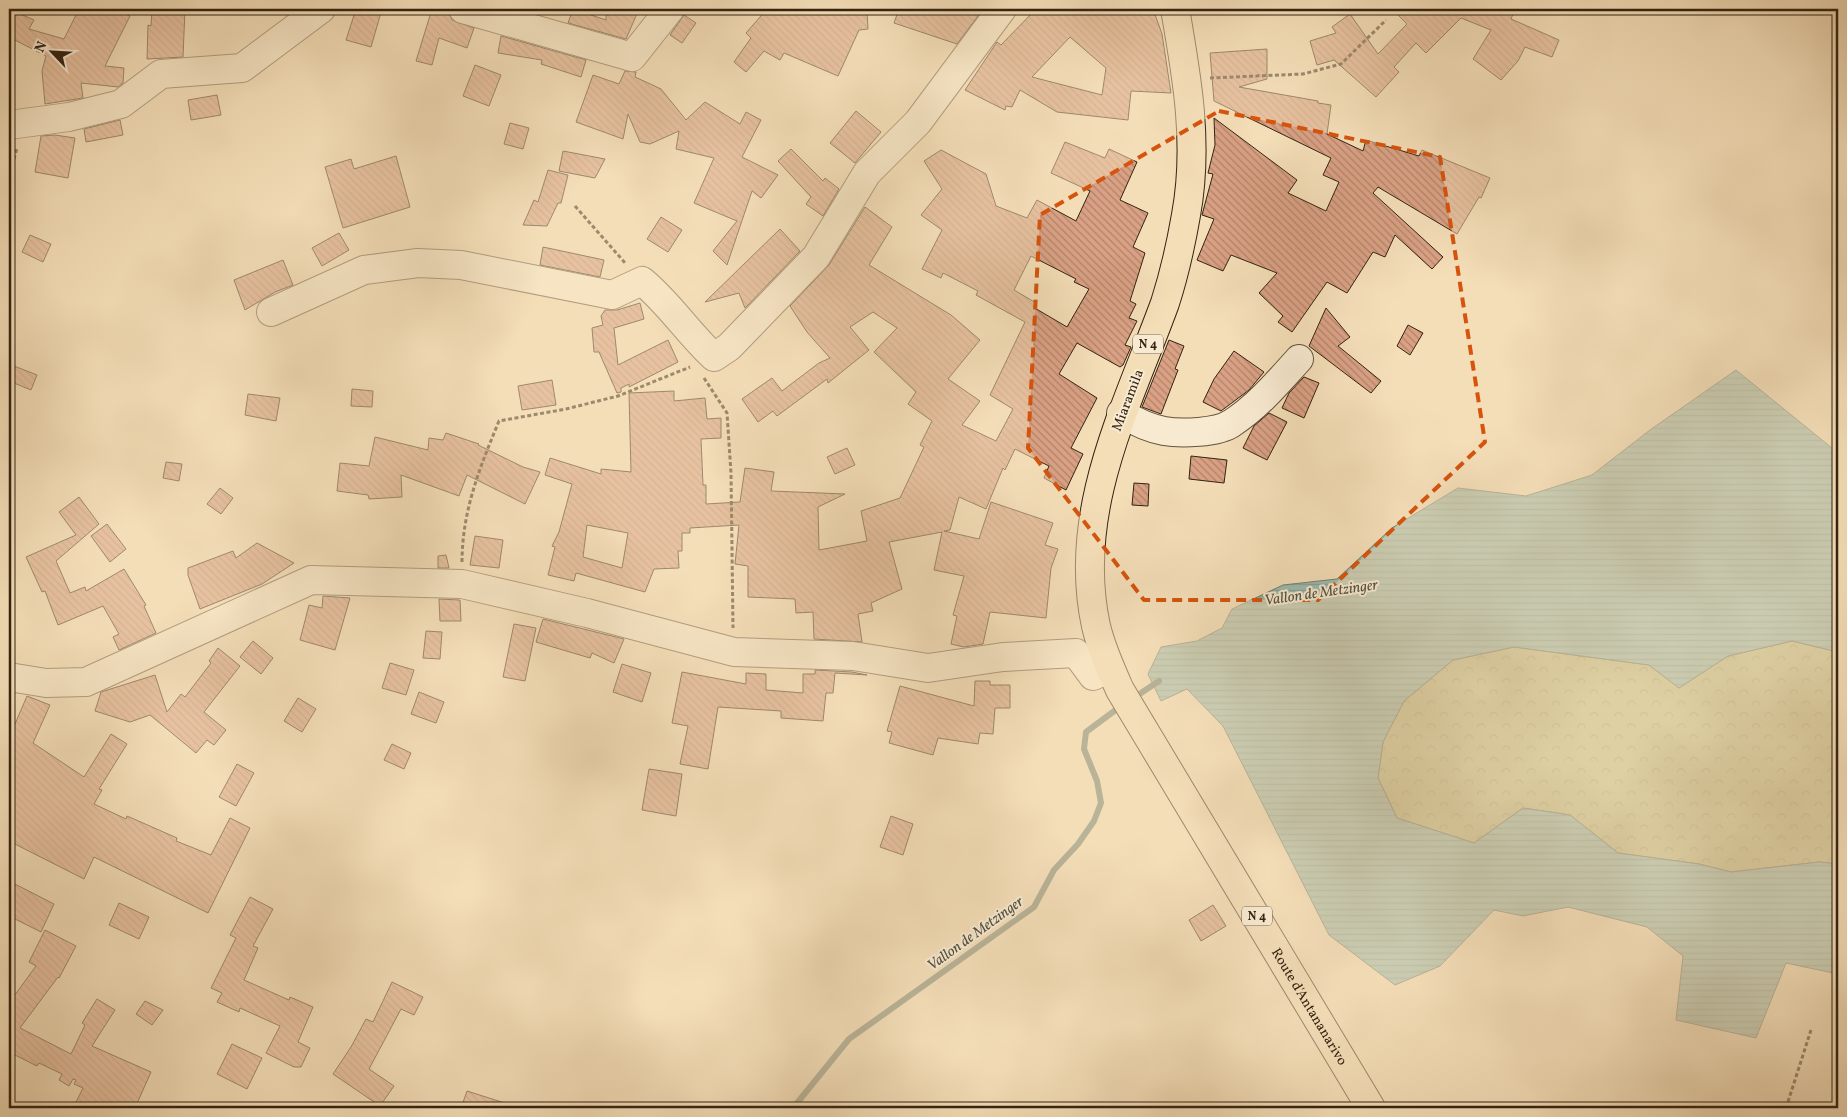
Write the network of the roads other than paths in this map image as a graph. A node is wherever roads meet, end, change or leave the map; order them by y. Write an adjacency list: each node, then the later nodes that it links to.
1 (321, 9): 6 (street)
2 (462, 9): 3 (street)
3 (670, 9)
4 (1002, 9): 7 (street)
5 (1175, 9): 9 (main road, Miaramila / N 4)
6 (16, 124)
7 (271, 312)
8 (1299, 359): 9 (street)
9 (1121, 413): 10 (main road, Miaramila / N 4)
10 (1112, 672): 11 (street); 12 (main road, Route d'Antananarivo / N 4)
11 (9, 676)
12 (1371, 1108)

